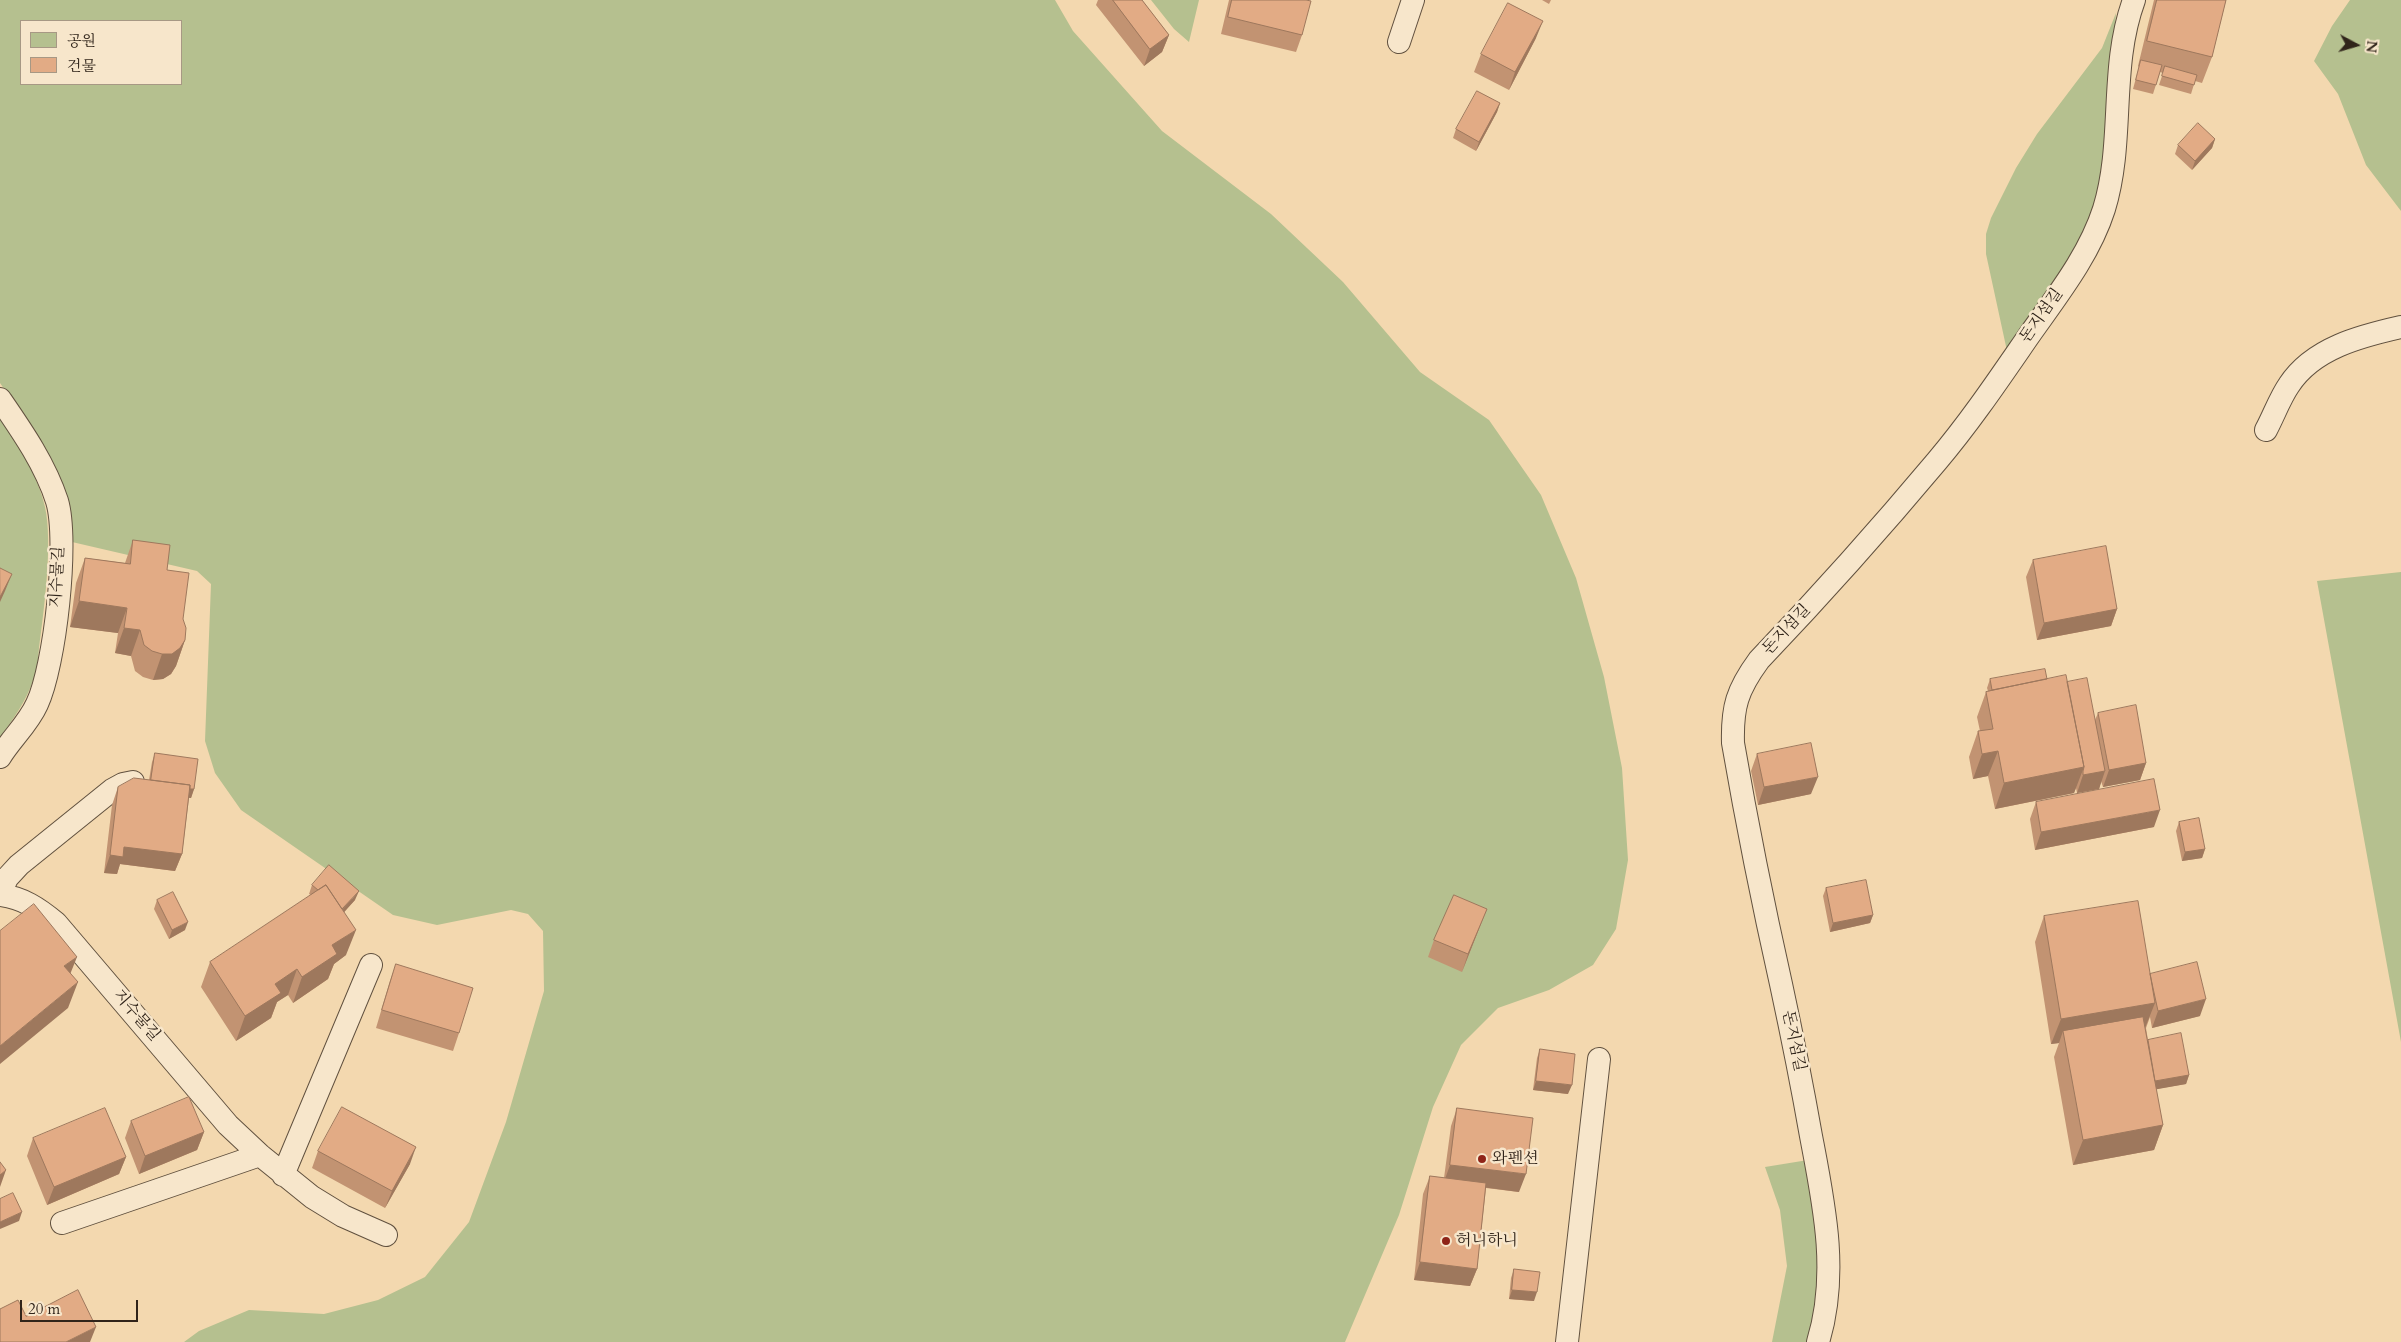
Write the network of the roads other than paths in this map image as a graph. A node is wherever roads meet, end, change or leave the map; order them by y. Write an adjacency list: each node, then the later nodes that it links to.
1 (1413, 0): 3 (lane)
2 (2134, 0): 17 (lane, 돈지섬길)
3 (1399, 42)
4 (2401, 327): 6 (lane)
5 (0, 398): 7 (lane, 지수물길)
6 (2266, 430)
7 (0, 757)
8 (133, 782): 9 (lane, 지수물길)
9 (0, 895): 12 (lane, 지수물길)
10 (372, 965): 13 (lane)
11 (1599, 1059): 16 (lane)
12 (260, 1155): 13 (lane, 지수물길); 14 (lane)
13 (282, 1175): 15 (lane, 지수물길)
14 (62, 1223)
15 (386, 1235)
16 (1566, 1342)
17 (1818, 1342)

